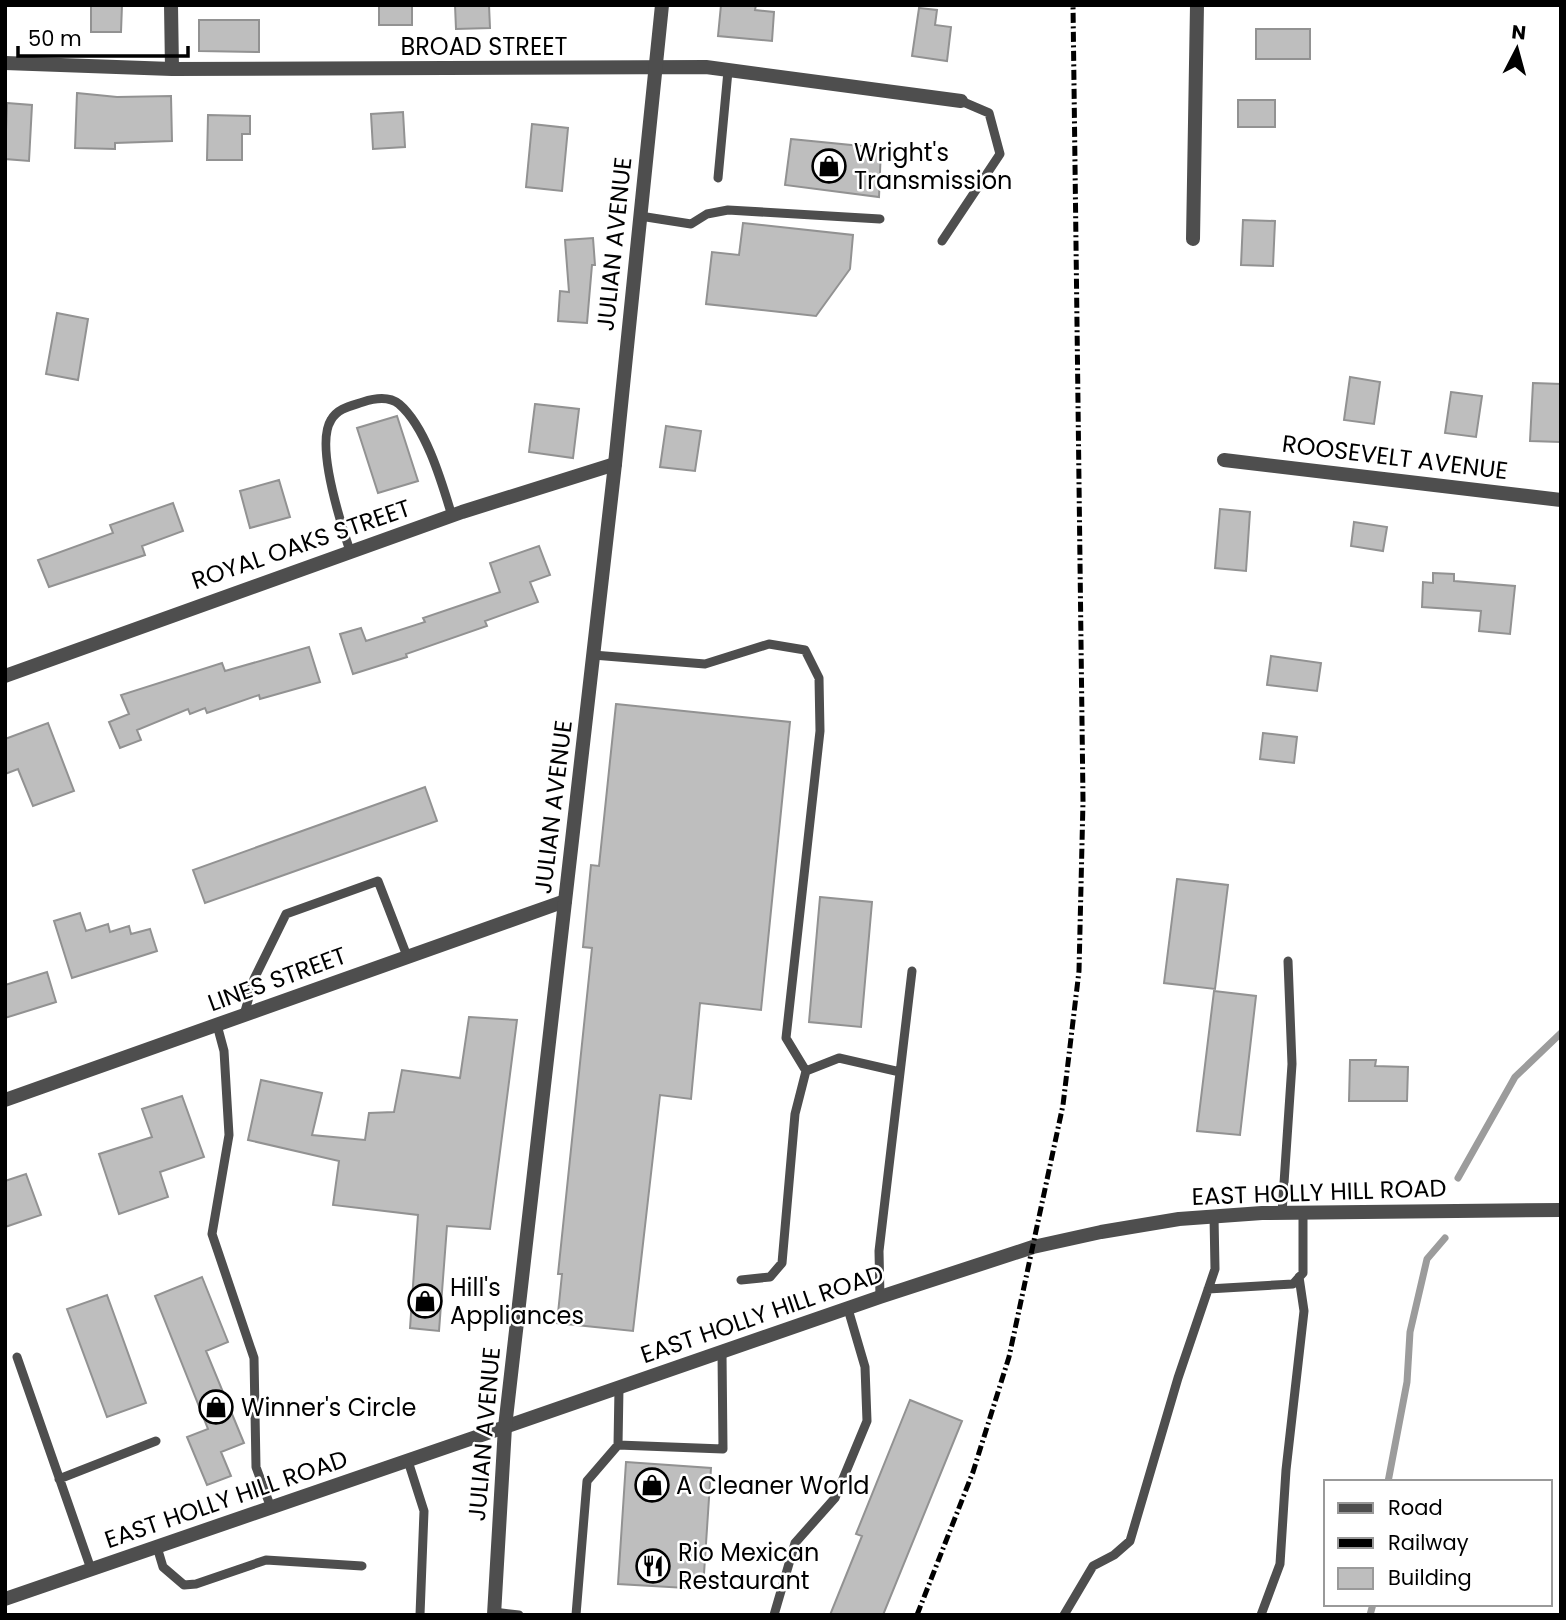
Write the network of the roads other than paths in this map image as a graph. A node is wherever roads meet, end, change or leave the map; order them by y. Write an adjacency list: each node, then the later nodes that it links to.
1 (171, 5): 6 (street)
2 (662, 5): 5 (street, JULIAN AVENUE)
3 (1197, 5): 12 (street)
4 (5, 63): 6 (street, BROAD STREET)
5 (655, 68): 6 (street, BROAD STREET); 7 (street, BROAD STREET); 10 (street, JULIAN AVENUE)
6 (172, 69)
7 (728, 71): 8 (street, BROAD STREET); 9 (lane)
8 (961, 101): 13 (lane)
9 (718, 178)
10 (640, 216): 11 (lane); 15 (street, JULIAN AVENUE)
11 (880, 219)
12 (1194, 239)
13 (943, 241)
14 (1224, 460): 16 (street, ROOSEVELT AVENUE)
15 (615, 464): 17 (street, ROYAL OAKS STREET); 19 (street, JULIAN AVENUE)
16 (1561, 500)
17 (453, 516): 18 (street, ROYAL OAKS STREET); 18 (lane)
18 (350, 551): 20 (street, ROYAL OAKS STREET)
19 (593, 655): 21 (street, JULIAN AVENUE); 27 (lane)
20 (5, 676)
21 (565, 901): 22 (street, LINES STREET); 42 (street, JULIAN AVENUE)
22 (407, 956): 25 (street, LINES STREET); 25 (lane)
23 (1287, 961): 31 (lane)
24 (912, 971): 28 (lane)
25 (244, 1015): 26 (street, LINES STREET)
26 (217, 1024): 29 (street, LINES STREET); 47 (lane)
27 (806, 1071): 28 (lane); 35 (lane)
28 (901, 1072): 37 (lane)
29 (5, 1100)
30 (1561, 1210): 32 (street, EAST HOLLY HILL ROAD)
31 (1282, 1213): 32 (street, EAST HOLLY HILL ROAD); 33 (street, EAST HOLLY HILL ROAD)
32 (1303, 1213): 34 (lane)
33 (1214, 1216): 36 (lane); 37 (street, EAST HOLLY HILL ROAD)
34 (1299, 1277): 36 (lane); 58 (lane)
35 (741, 1280)
36 (1208, 1289): 57 (lane)
37 (880, 1297): 38 (street, EAST HOLLY HILL ROAD)
38 (848, 1309): 39 (street, EAST HOLLY HILL ROAD); 56 (lane)
39 (722, 1353): 41 (street, EAST HOLLY HILL ROAD); 44 (lane)
40 (17, 1357): 46 (lane)
41 (619, 1388): 42 (street, EAST HOLLY HILL ROAD); 44 (lane)
42 (505, 1427): 45 (street, EAST HOLLY HILL ROAD); 52 (street, JULIAN AVENUE)
43 (156, 1441): 46 (lane)
44 (618, 1445): 55 (lane)
45 (408, 1461): 47 (street, EAST HOLLY HILL ROAD); 53 (lane)
46 (60, 1479): 50 (lane)
47 (271, 1508): 48 (street, EAST HOLLY HILL ROAD)
48 (157, 1547): 49 (lane); 50 (street, EAST HOLLY HILL ROAD)
49 (362, 1566)
50 (91, 1569): 51 (street, EAST HOLLY HILL ROAD)
51 (5, 1599)
52 (494, 1613): 54 (lane)
53 (420, 1615)
54 (519, 1615)
55 (576, 1615)
56 (774, 1615)
57 (1064, 1615)
58 (1261, 1615)

